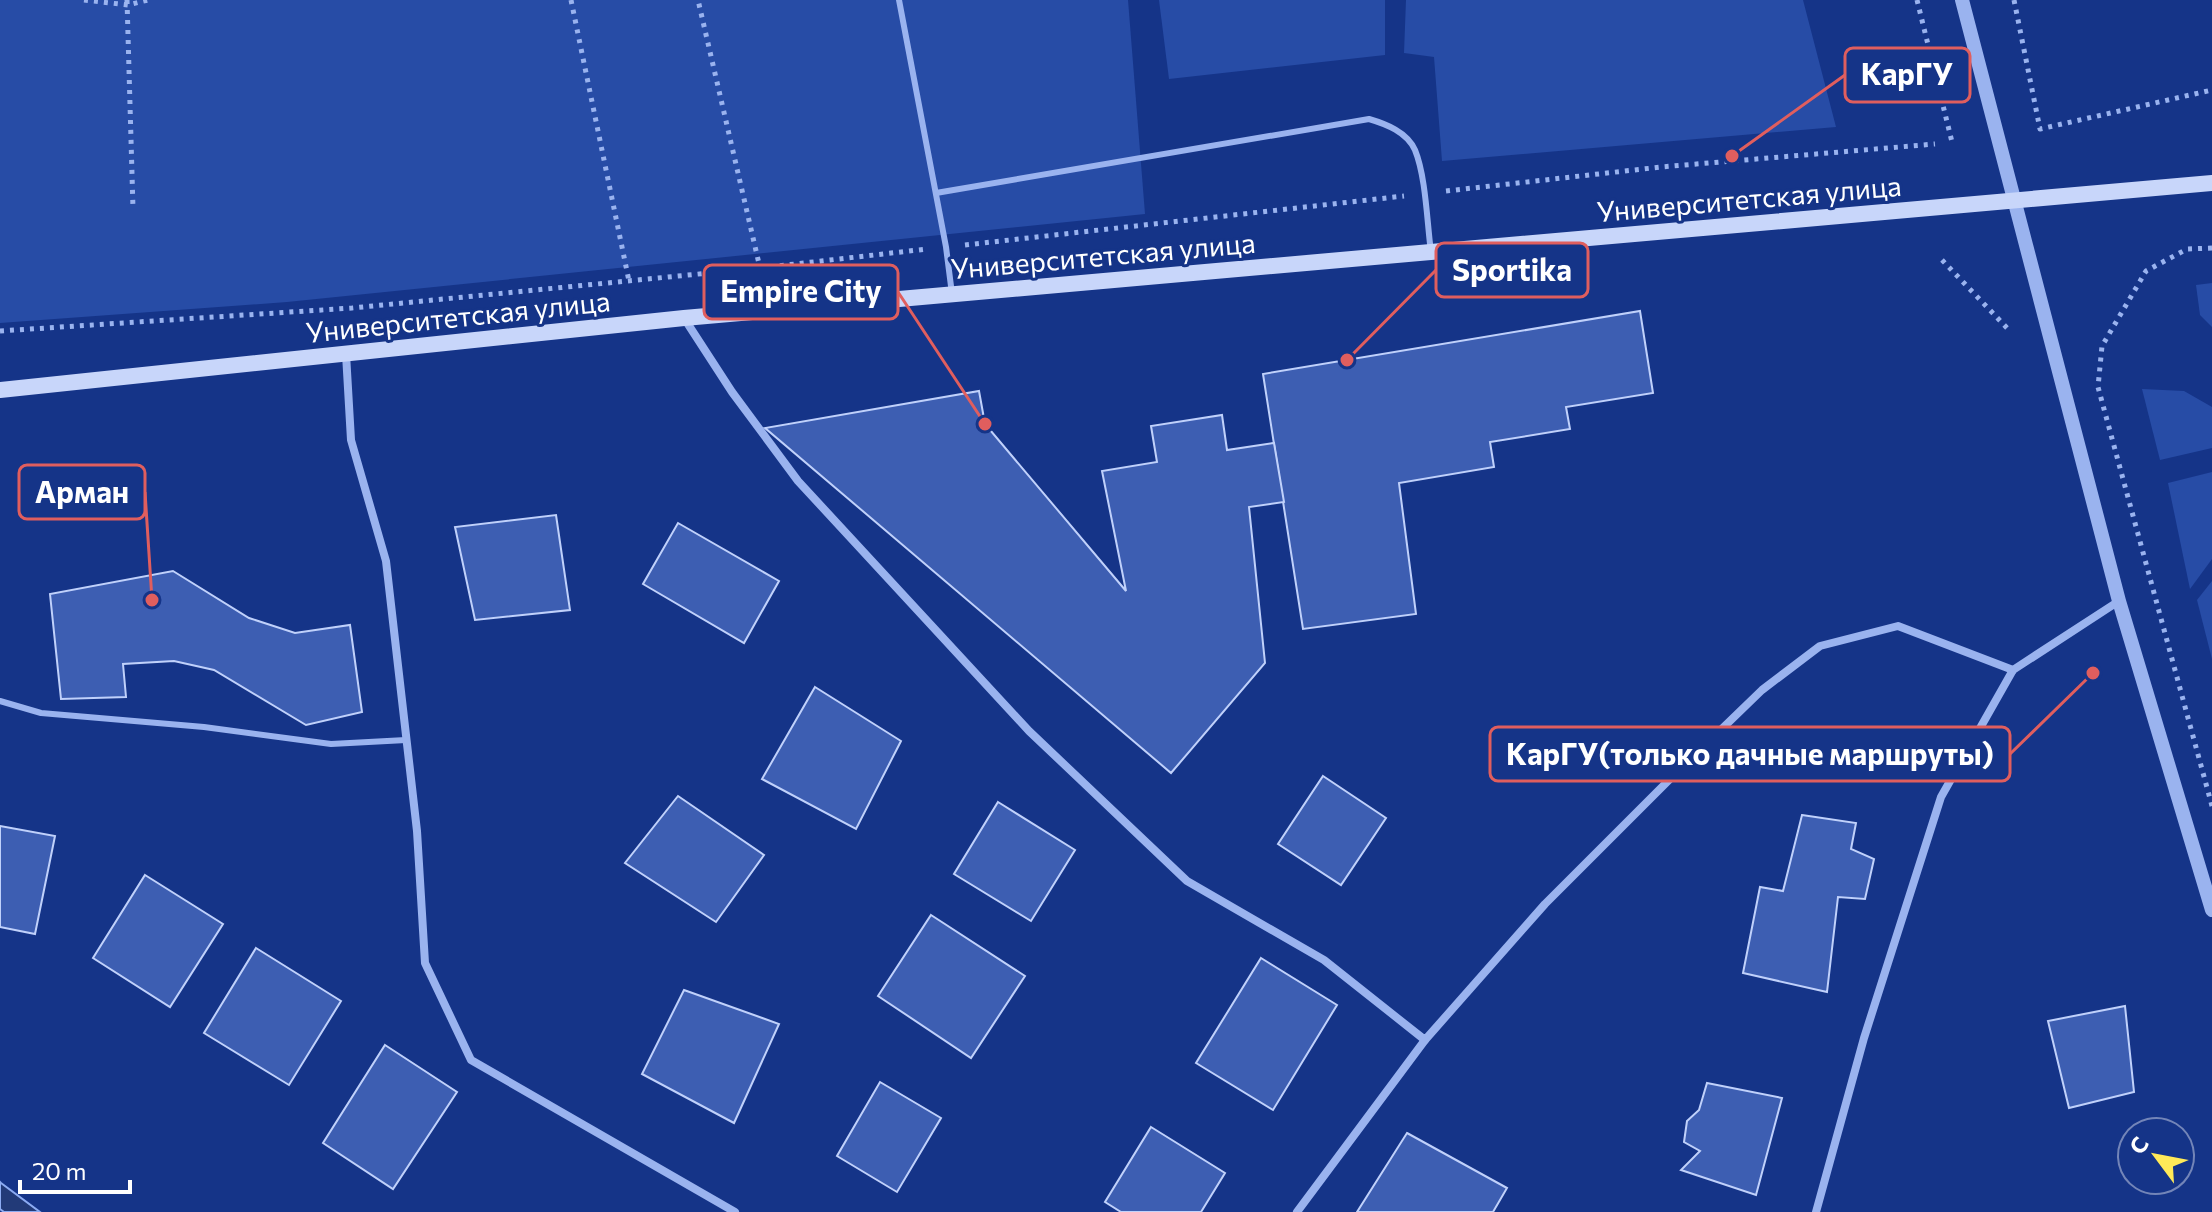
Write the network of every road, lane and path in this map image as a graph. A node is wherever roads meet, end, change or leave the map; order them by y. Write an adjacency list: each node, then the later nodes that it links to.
1 (84, 0): 9 (path)
2 (148, 0): 9 (path)
3 (571, 0): 23 (path)
4 (698, 0): 22 (path)
5 (899, 0): 14 (lane)
6 (1917, 0): 11 (path)
7 (1962, 0): 16 (street)
8 (2014, 0): 10 (path)
9 (128, 2): 17 (path)
10 (2212, 90)
11 (1952, 142)
12 (1935, 144): 15 (path)
13 (2212, 183): 16 (main road, Университетская улица)
14 (936, 193): 15 (lane); 18 (lane)
15 (1424, 194): 18 (path); 20 (lane)
16 (2015, 201): 20 (main road, Университетская улица); 30 (street)
17 (133, 209)
18 (946, 247): 22 (path); 24 (lane)
19 (2212, 248): 34 (path)
20 (1431, 252): 24 (main road, Университетская улица)
21 (1942, 260): 26 (path)
22 (760, 268): 23 (path)
23 (629, 281): 27 (path)
24 (952, 294): 25 (main road, Университетская улица)
25 (684, 318): 28 (main road, Университетская улица); 36 (street)
26 (2007, 328)
27 (0, 331)
28 (346, 354): 29 (main road, Университетская улица); 33 (street)
29 (0, 390)
30 (2119, 601): 31 (street); 35 (street)
31 (2013, 670): 36 (street); 39 (street)
32 (0, 701): 33 (lane)
33 (406, 740): 37 (street)
34 (2212, 806)
35 (2212, 908)
36 (1425, 1040): 38 (street)
37 (735, 1212)
38 (1297, 1212)
39 (1816, 1212)

